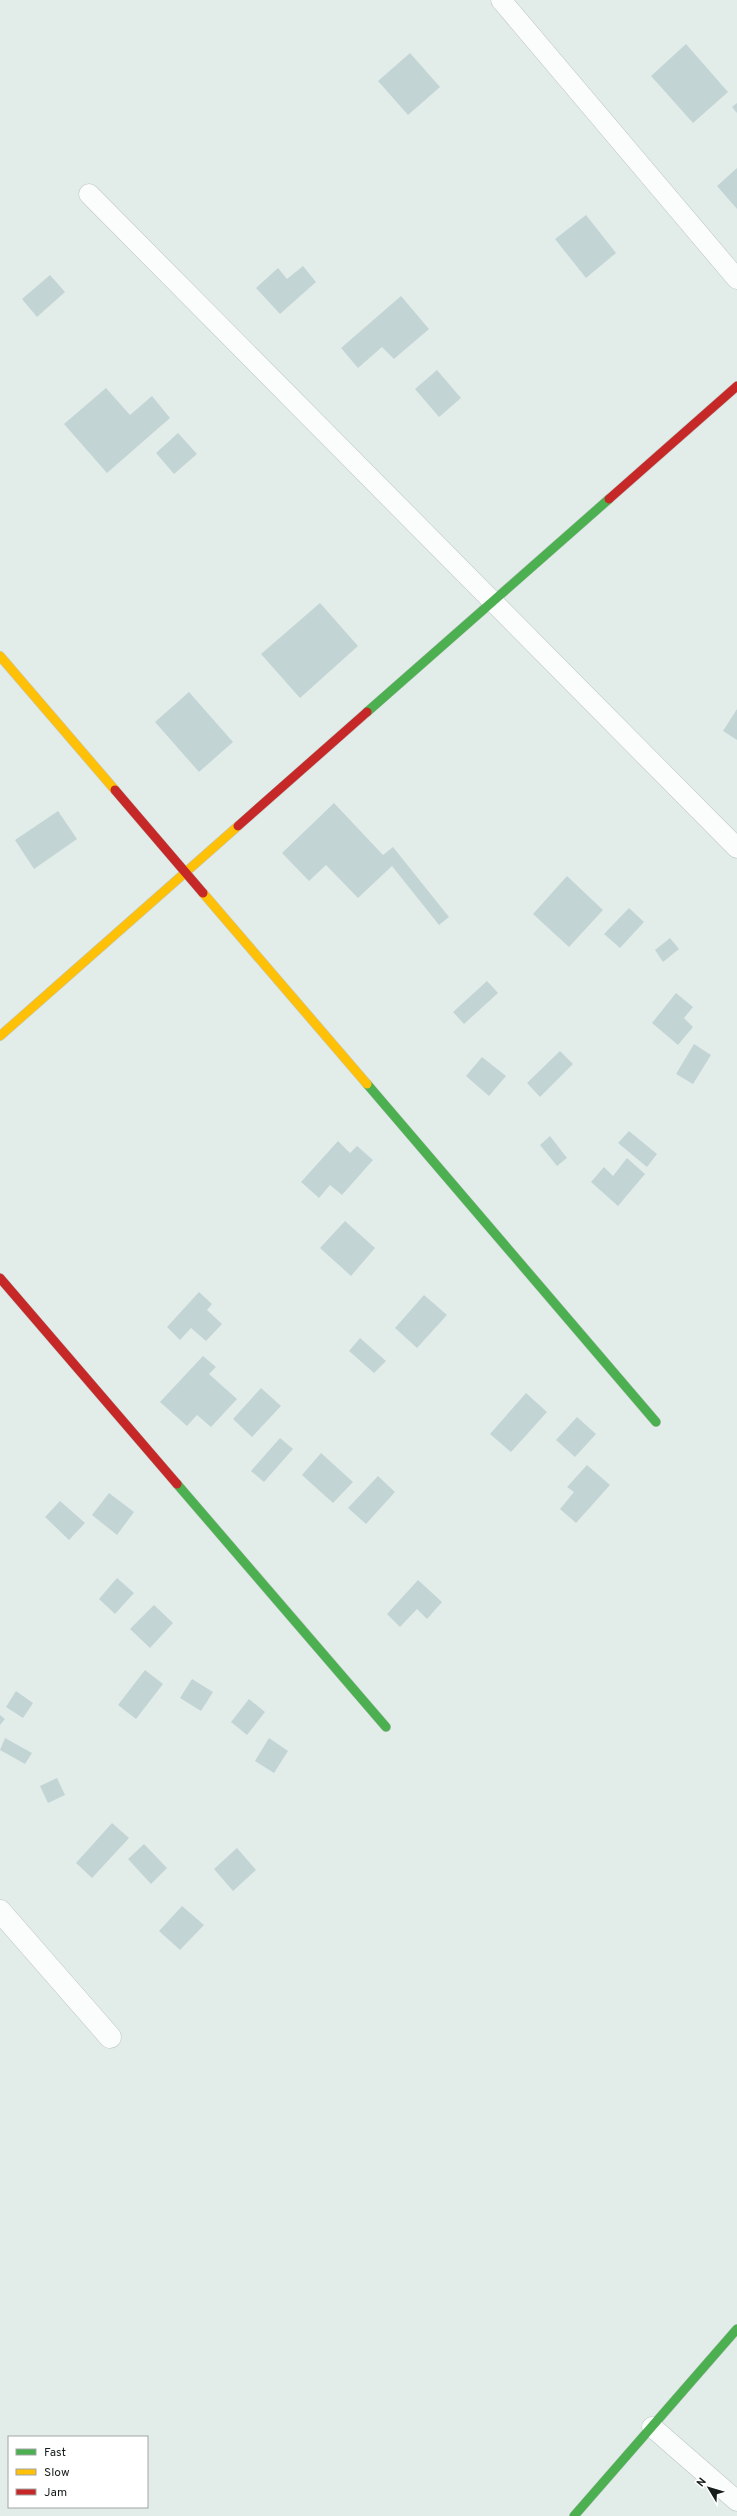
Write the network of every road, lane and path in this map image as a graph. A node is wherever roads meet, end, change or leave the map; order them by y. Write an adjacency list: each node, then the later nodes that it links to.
1 (501, 0): 3 (lane)
2 (89, 194): 5 (lane)
3 (737, 279)
4 (737, 386): 5 (street)
5 (493, 602): 7 (lane); 8 (street)
6 (0, 656): 8 (street)
7 (737, 848)
8 (186, 873): 9 (street); 11 (street)
9 (0, 1036)
10 (0, 1278): 12 (street)
11 (656, 1422)
12 (386, 1727)
13 (0, 1911): 14 (street)
14 (110, 2037)
15 (737, 2329): 16 (street)
16 (652, 2427): 17 (lane); 18 (street)
17 (737, 2501)
18 (574, 2516)

